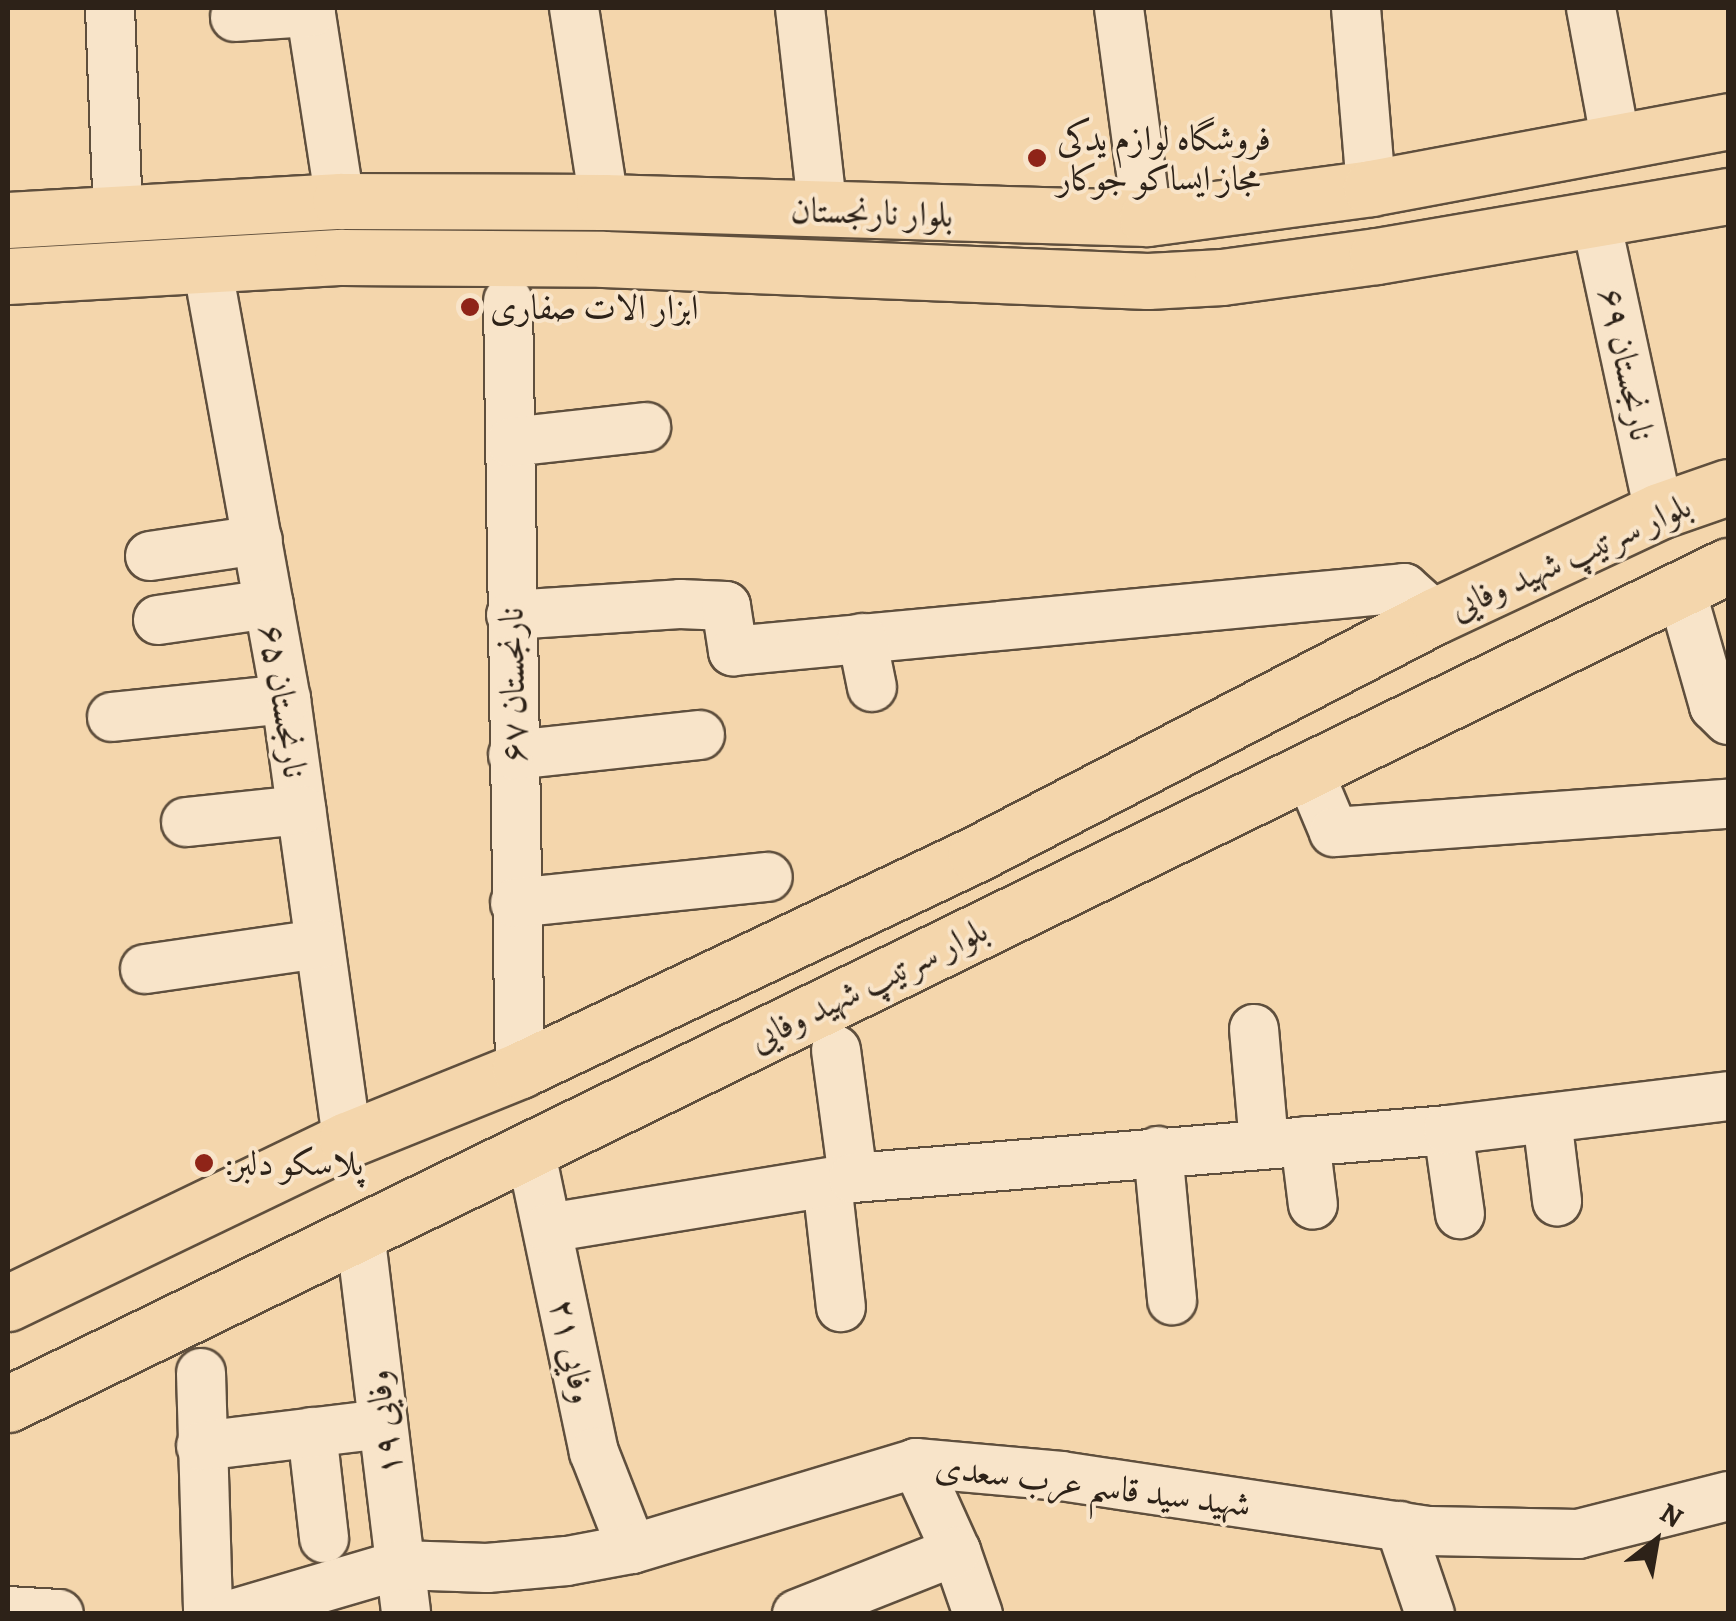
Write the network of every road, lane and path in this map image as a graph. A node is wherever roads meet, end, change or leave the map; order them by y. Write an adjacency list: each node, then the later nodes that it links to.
1 (110, 8): 16 (street)
2 (574, 8): 14 (street)
3 (800, 8): 15 (street)
4 (1119, 8): 18 (street)
5 (1356, 8): 11 (street)
6 (1591, 8): 10 (street)
7 (310, 10): 8 (street); 13 (street)
8 (235, 17)
9 (1728, 120): 10 (main road, بلوار نارنجستان)
10 (1616, 143): 11 (main road, بلوار نارنجستان)
11 (1371, 188): 18 (main road, بلوار نارنجستان)
12 (1728, 196): 17 (main road, بلوار نارنجستان)
13 (340, 201): 14 (main road, بلوار نارنجستان); 16 (main road, بلوار نارنجستان)
14 (604, 202): 15 (main road, بلوار نارنجستان)
15 (824, 212): 18 (main road, بلوار نارنجستان)
16 (118, 214): 19 (main road, بلوار نارنجستان)
17 (1595, 216): 20 (main road, بلوار نارنجستان); 26 (street, نارنجستان ۶۹)
18 (1147, 218)
19 (9, 220): 21 (main road)
20 (207, 265): 21 (main road, بلوار نارنجستان); 27 (street, نارنجستان ۶۵)
21 (10, 276)
22 (508, 301): 24 (street, نارنجستان ۶۷)
23 (646, 428): 24 (street)
24 (511, 442): 31 (street, نارنجستان ۶۷)
25 (1728, 487): 26 (main road, بلوار سرتیپ شهید وفایی)
26 (1659, 511): 32 (main road, بلوار سرتیپ شهید وفایی)
27 (258, 540): 28 (street); 30 (street, نارنجستان ۶۵)
28 (150, 556)
29 (1705, 578): 38 (street); 41 (main road, بلوار سرتیپ شهید وفایی)
30 (270, 604): 33 (street); 36 (street, نارنجستان ۶۵)
31 (510, 615): 34 (street); 40 (street, نارنجستان ۶۷)
32 (1434, 616): 34 (street); 45 (main road, بلوار سرتیپ شهید وفایی)
33 (158, 620)
34 (862, 638): 35 (street)
35 (872, 687)
36 (286, 698): 37 (street); 43 (street, نارنجستان ۶۵)
37 (112, 717)
38 (1728, 720)
39 (700, 735): 40 (street)
40 (513, 755): 47 (street, نارنجستان ۶۷)
41 (1308, 770): 42 (street); 48 (main road, بلوار سرتیپ شهید وفایی)
42 (1728, 804)
43 (301, 810): 44 (street); 49 (street, نارنجستان ۶۵)
44 (186, 822)
45 (976, 854): 48 (main road); 53 (main road, بلوار سرتیپ شهید وفایی)
46 (768, 877): 47 (street)
47 (515, 904): 53 (street, نارنجستان ۶۷)
48 (1010, 915): 59 (main road, بلوار سرتیپ شهید وفایی)
49 (319, 944): 50 (street); 57 (street, نارنجستان ۶۵)
50 (146, 969)
51 (1254, 1028): 58 (street)
52 (836, 1050): 61 (street)
53 (520, 1070): 57 (main road, بلوار سرتیپ شهید وفایی)
54 (1728, 1096): 55 (street)
55 (1548, 1120): 56 (street); 62 (street)
56 (1448, 1130): 58 (street); 64 (street)
57 (347, 1140): 68 (main road, بلوار سرتیپ شهید وفایی)
58 (1285, 1142): 60 (street); 63 (street)
59 (530, 1149): 65 (street, وفایی ۲۱); 66 (main road, بلوار سرتیپ شهید وفایی)
60 (1158, 1151): 61 (street); 67 (street)
61 (840, 1181): 65 (street); 69 (street)
62 (1557, 1201)
63 (1313, 1205)
64 (1460, 1214)
65 (548, 1228): 79 (street, وفایی ۲۱)
66 (360, 1232): 71 (main road, بلوار سرتیپ شهید وفایی); 72 (street, وفایی ۱۹)
67 (1172, 1300)
68 (8, 1304)
69 (842, 1307)
70 (201, 1373): 74 (street)
71 (8, 1404)
72 (383, 1424): 73 (street); 81 (street, وفایی ۱۹)
73 (312, 1432): 74 (street); 78 (street)
74 (201, 1446): 84 (street)
75 (916, 1463): 77 (street, شهید سید قاسم عرب سعدی); 79 (street, شهید سید قاسم عرب سعدی); 80 (street)
76 (1726, 1504): 77 (street, شهید سید قاسم عرب سعدی)
77 (1400, 1526): 89 (street)
78 (324, 1538)
79 (632, 1549): 81 (street, شهید سید قاسم عرب سعدی)
80 (956, 1552): 87 (street); 88 (street)
81 (400, 1565): 85 (street, شهید سید قاسم عرب سعدی); 86 (street, وفایی ۱۹)
82 (8, 1611): 83 (street)
83 (59, 1614)
84 (208, 1614)
85 (233, 1614)
86 (406, 1614)
87 (797, 1614)
88 (978, 1614)
89 (1430, 1614)

